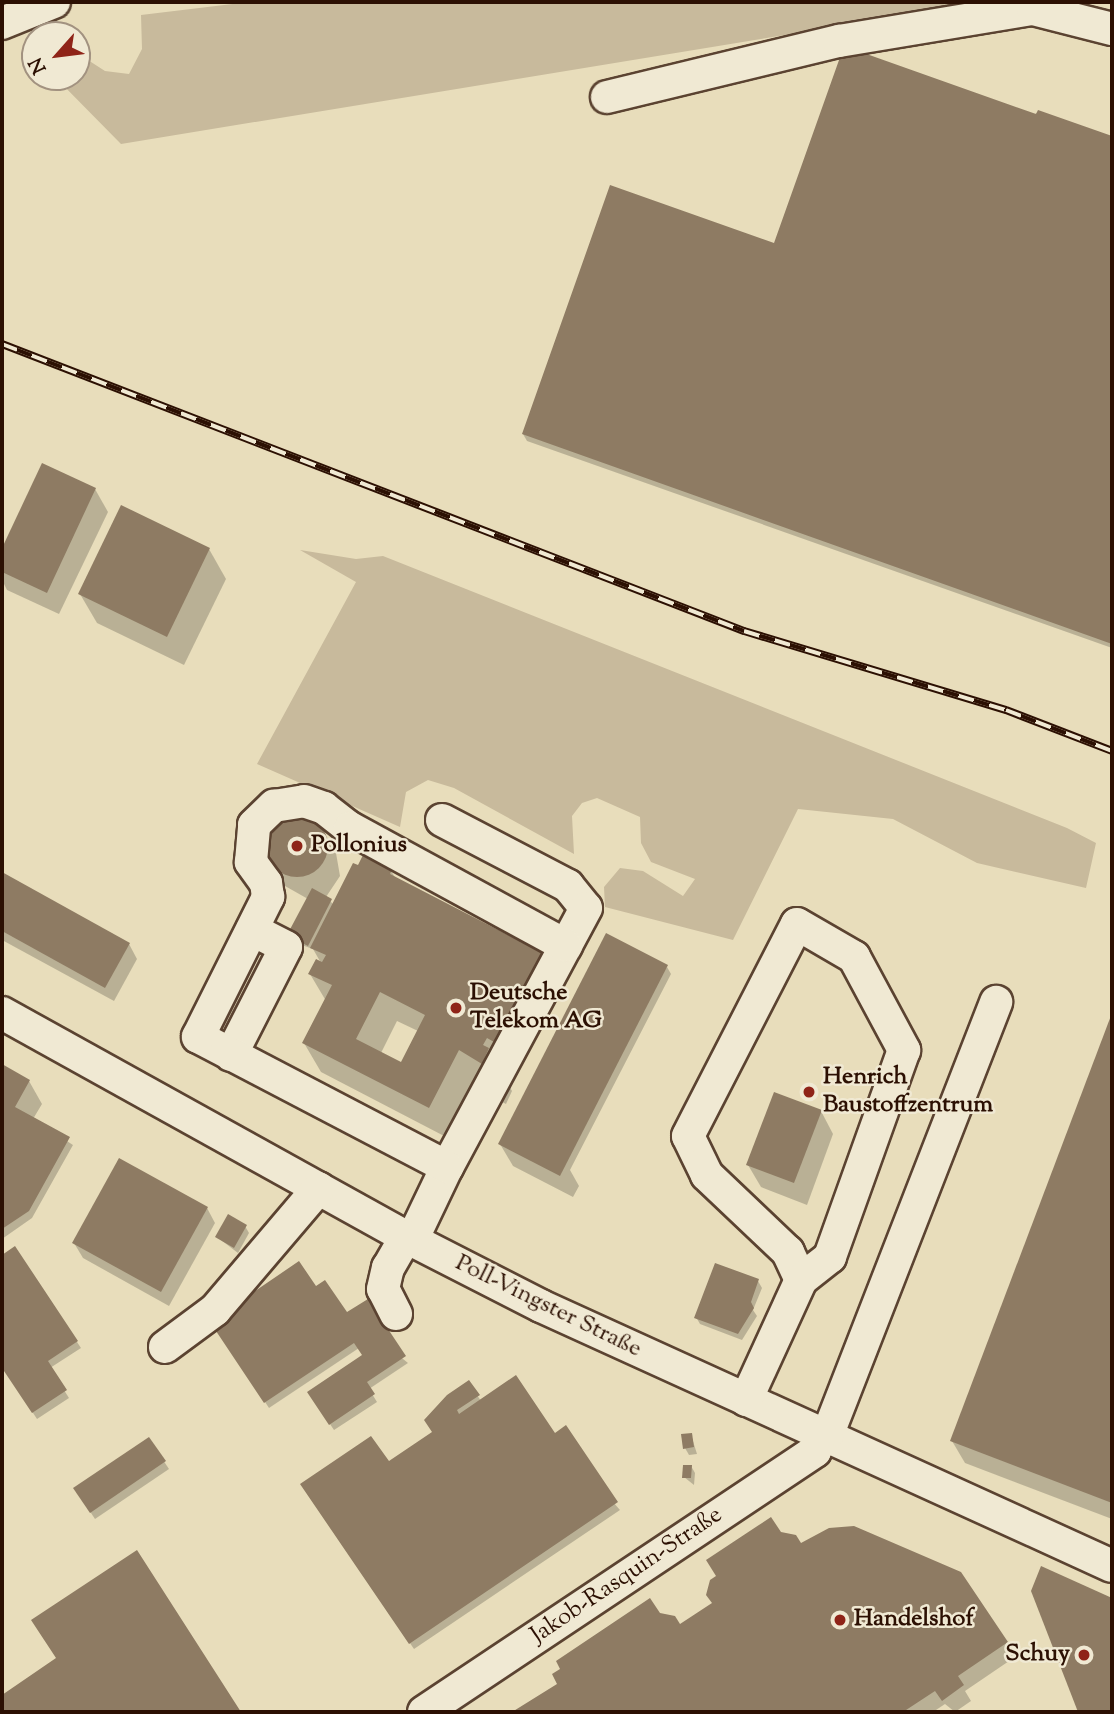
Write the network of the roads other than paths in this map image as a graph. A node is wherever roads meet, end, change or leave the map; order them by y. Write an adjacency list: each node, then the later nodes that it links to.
1 (54, 2): 2 (street)
2 (2, 23)
3 (1112, 29): 4 (street)
4 (607, 97)
5 (442, 820): 6 (street)
6 (566, 946): 9 (street); 9 (street)
7 (996, 1002): 16 (street, Jakob-Rasquin-Straße)
8 (2, 1013): 10 (street, Poll-Vingster Straße)
9 (447, 1167): 11 (street)
10 (319, 1188): 11 (street, Poll-Vingster Straße); 14 (street)
11 (409, 1239): 13 (street); 15 (street, Poll-Vingster Straße)
12 (802, 1280): 12 (street); 15 (street)
13 (396, 1314)
14 (165, 1346)
15 (746, 1400): 16 (street, Poll-Vingster Straße)
16 (824, 1435): 17 (street, Poll-Vingster Straße); 18 (street, Jakob-Rasquin-Straße)
17 (1112, 1566)
18 (424, 1712)

